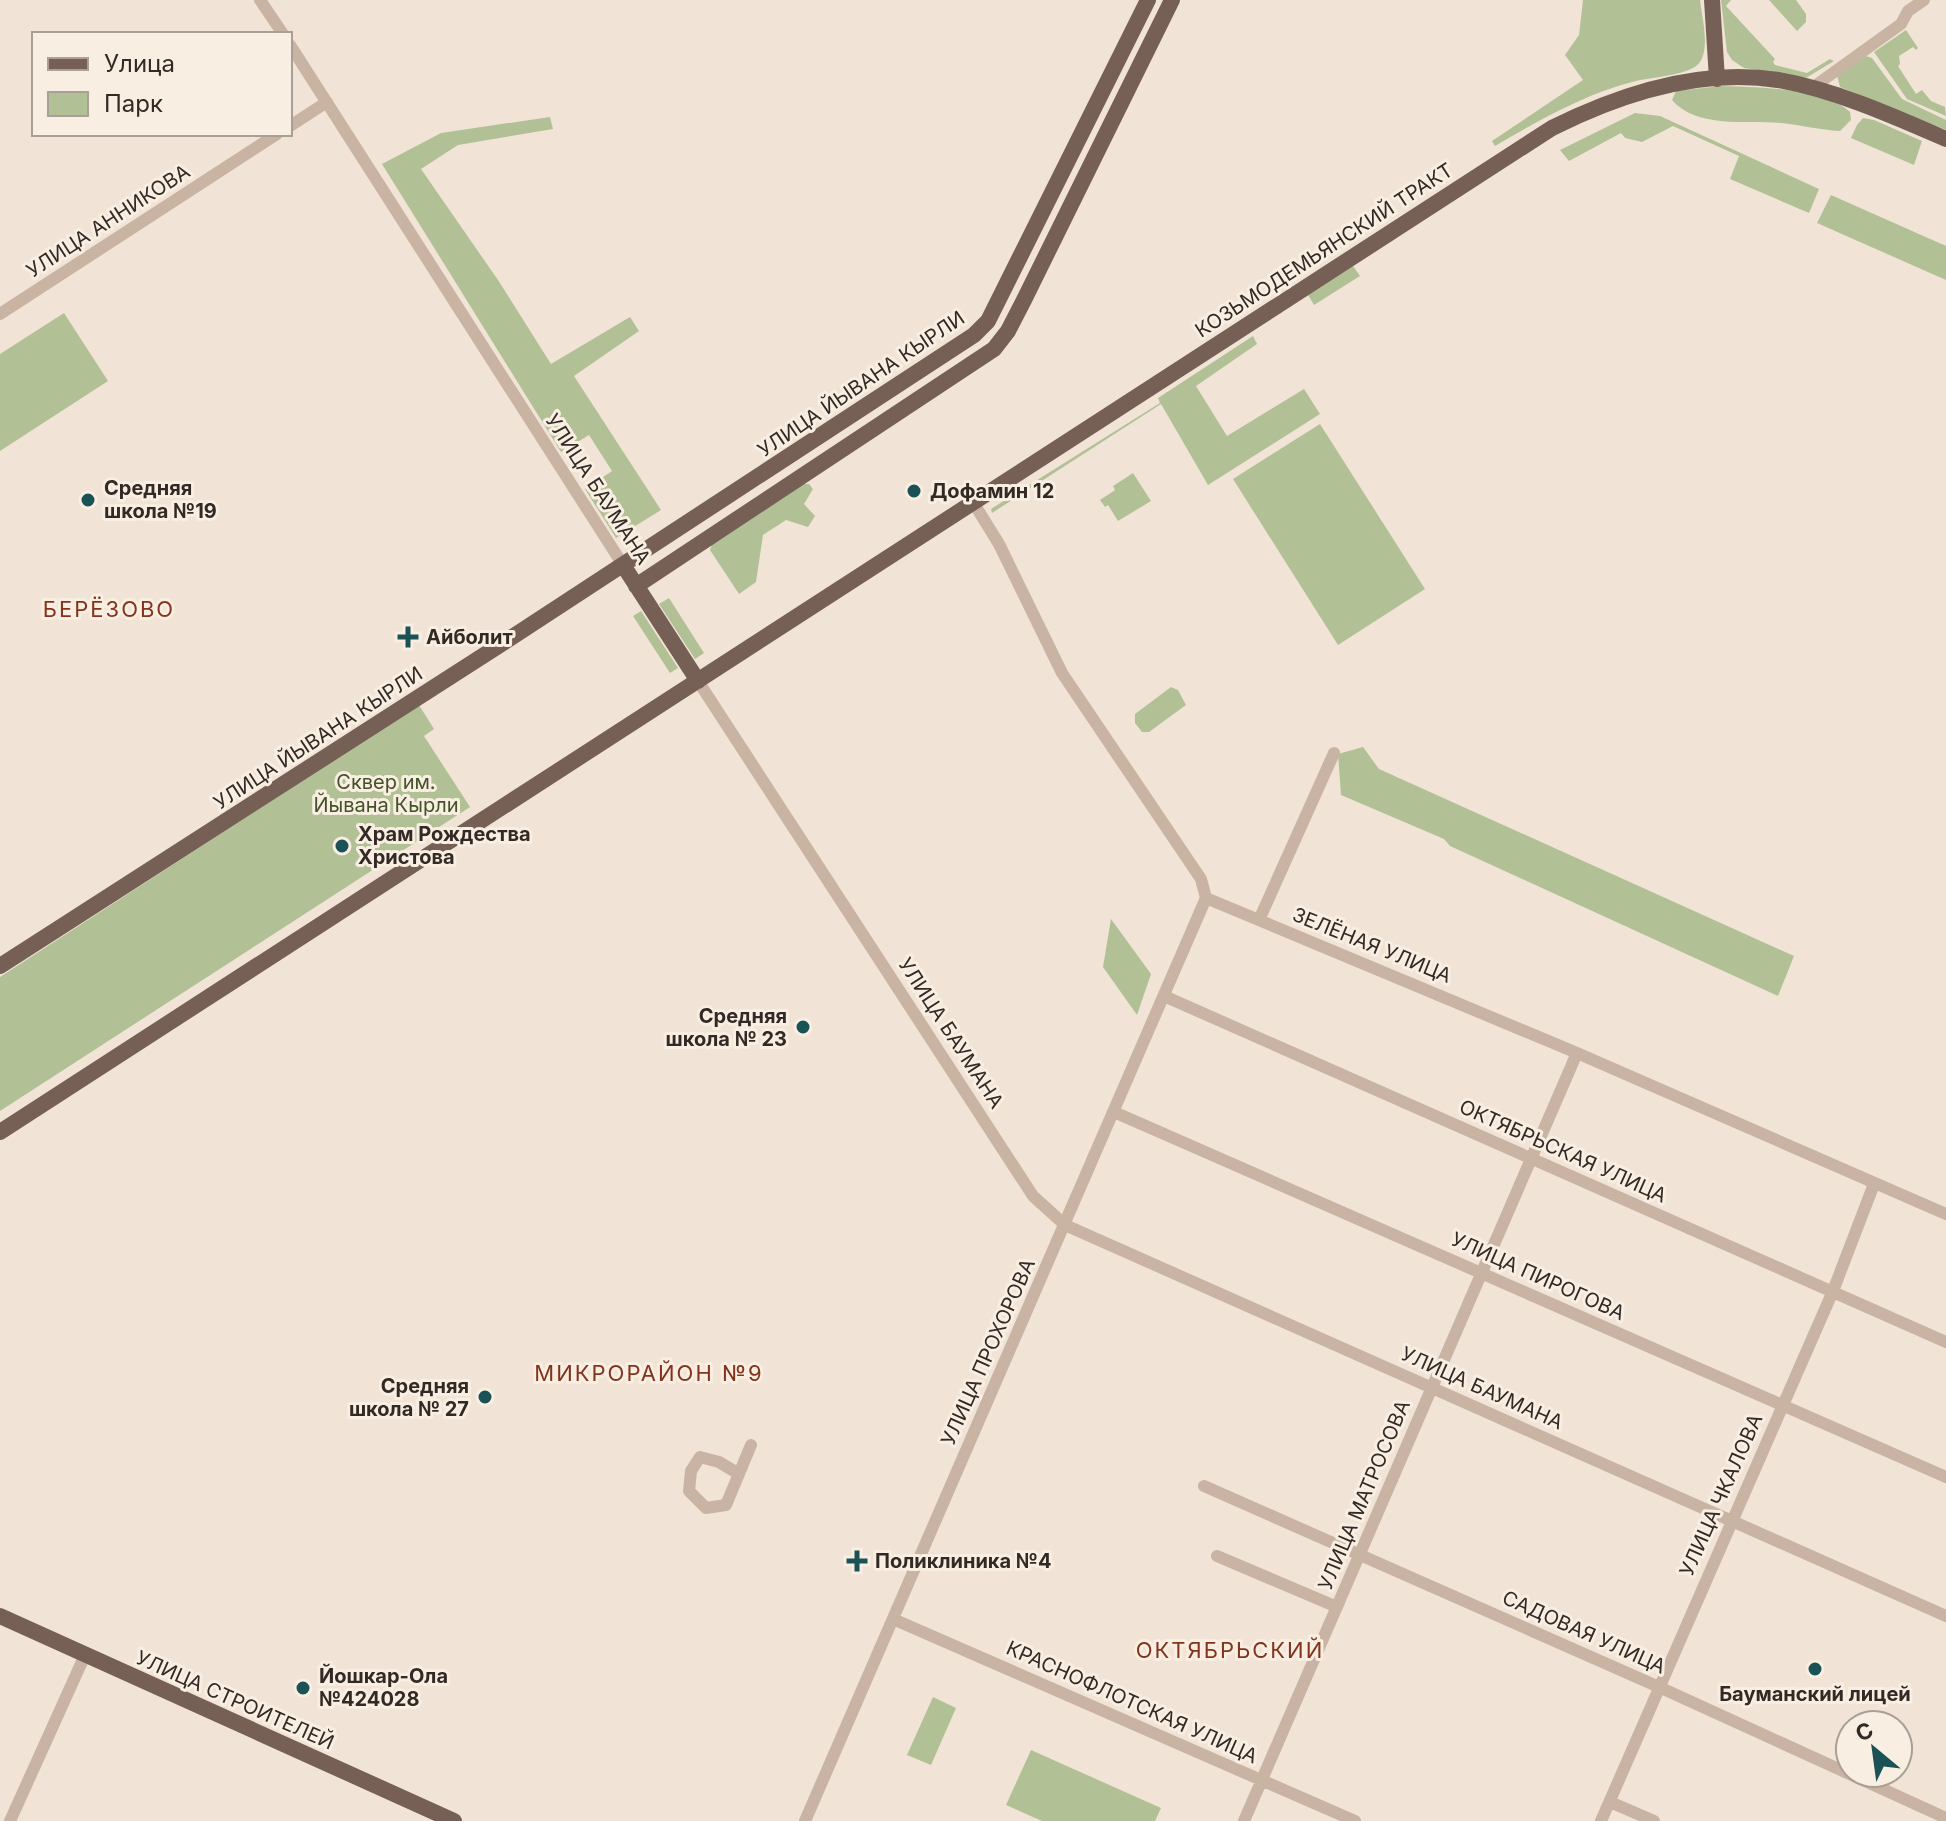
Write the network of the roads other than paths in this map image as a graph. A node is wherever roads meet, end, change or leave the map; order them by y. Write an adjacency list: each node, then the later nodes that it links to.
1 (260, 0): 6 (street)
2 (1148, 0): 7 (main road, УЛИЦА ЙЫВАНА КЫРЛИ)
3 (1172, 0): 9 (main road)
4 (1712, 0): 10 (main road)
5 (1924, 0): 11 (street)
6 (282, 32)
7 (1128, 39): 9 (main road); 12 (main road, УЛИЦА ЙЫВАНА КЫРЛИ)
8 (292, 48): 13 (street, УЛИЦА БАУМАНА)
9 (1148, 49): 14 (main road)
10 (1717, 79): 11 (main road, КОЗЬМОДЕМЬЯНСКИЙ ТРАКТ); 23 (main road, КОЗЬМОДЕМЬЯНСКИЙ ТРАКТ)
11 (1812, 88): 17 (main road, КОЗЬМОДЕМЬЯНСКИЙ ТРАКТ)
12 (1102, 93): 14 (main road); 18 (main road, УЛИЦА ЙЫВАНА КЫРЛИ)
13 (327, 102): 15 (street); 24 (street, УЛИЦА БАУМАНА)
14 (1122, 103): 19 (main road)
15 (292, 125)
16 (274, 136): 20 (street, УЛИЦА АННИКОВА)
17 (1946, 139)
18 (1003, 290): 19 (main road); 21 (main road, УЛИЦА ЙЫВАНА КЫРЛИ)
19 (1024, 300): 22 (main road)
20 (0, 314)
21 (787, 458): 22 (main road); 24 (main road, УЛИЦА ЙЫВАНА КЫРЛИ)
22 (800, 478): 25 (main road)
23 (973, 502): 26 (main road); 28 (street)
24 (623, 565): 25 (main road, УЛИЦА БАУМАНА); 30 (main road, УЛИЦА ЙЫВАНА КЫРЛИ)
25 (636, 586): 26 (main road, УЛИЦА БАУМАНА)
26 (698, 681): 34 (main road); 38 (street, УЛИЦА БАУМАНА)
27 (1334, 753): 29 (street)
28 (1206, 898): 29 (street, ЗЕЛЁНАЯ УЛИЦА); 31 (street, УЛИЦА ПРОХОРОВА)
29 (1259, 920): 32 (street, ЗЕЛЁНАЯ УЛИЦА)
30 (0, 966)
31 (1164, 996): 33 (street, УЛИЦА ПРОХОРОВА); 35 (street, ОКТЯБРЬСКАЯ УЛИЦА)
32 (1577, 1053): 35 (street, УЛИЦА МАТРОСОВА); 36 (street, ЗЕЛЁНАЯ УЛИЦА)
33 (1114, 1112): 38 (street, УЛИЦА ПРОХОРОВА); 39 (street, УЛИЦА ПИРОГОВА)
34 (0, 1132)
35 (1531, 1159): 39 (street, УЛИЦА МАТРОСОВА); 40 (street, ОКТЯБРЬСКАЯ УЛИЦА)
36 (1874, 1184): 37 (street, ЗЕЛЁНАЯ УЛИЦА); 40 (street, УЛИЦА ЧКАЛОВА)
37 (1946, 1214)
38 (1065, 1225): 42 (street, УЛИЦА БАУМАНА); 54 (street, УЛИЦА ПРОХОРОВА)
39 (1482, 1273): 42 (street, УЛИЦА МАТРОСОВА); 43 (street, УЛИЦА ПИРОГОВА)
40 (1833, 1291): 41 (street, ОКТЯБРЬСКАЯ УЛИЦА); 43 (street, УЛИЦА ЧКАЛОВА)
41 (1946, 1342)
42 (1432, 1388): 48 (street, УЛИЦА БАУМАНА); 49 (street, УЛИЦА МАТРОСОВА)
43 (1782, 1405): 46 (street, УЛИЦА ПИРОГОВА); 48 (street, УЛИЦА ЧКАЛОВА)
44 (751, 1445): 45 (street)
45 (739, 1474): 45 (street)
46 (1946, 1477)
47 (1204, 1486): 49 (street, САДОВАЯ УЛИЦА)
48 (1731, 1521): 53 (street, УЛИЦА БАУМАНА); 56 (street, УЛИЦА ЧКАЛОВА)
49 (1359, 1555): 51 (street, УЛИЦА МАТРОСОВА); 56 (street, САДОВАЯ УЛИЦА)
50 (1217, 1556): 51 (street)
51 (1337, 1607): 57 (street, УЛИЦА МАТРОСОВА)
52 (0, 1616): 55 (main road, УЛИЦА СТРОИТЕЛЕЙ)
53 (1946, 1616)
54 (893, 1619): 57 (street, КРАСНОФЛОТСКАЯ УЛИЦА); 62 (street, УЛИЦА ПРОХОРОВА)
55 (85, 1655): 60 (street); 61 (main road, УЛИЦА СТРОИТЕЛЕЙ)
56 (1659, 1687): 58 (street, УЛИЦА ЧКАЛОВА); 59 (street, САДОВАЯ УЛИЦА)
57 (1262, 1780): 63 (street, УЛИЦА МАТРОСОВА); 64 (street, КРАСНОФЛОТСКАЯ УЛИЦА)
58 (1610, 1802): 65 (street, УЛИЦА ЧКАЛОВА); 66 (street)
59 (1946, 1818)
60 (10, 1821)
61 (454, 1821)
62 (805, 1821)
63 (1244, 1821)
64 (1355, 1821)
65 (1601, 1821)
66 (1654, 1821)

